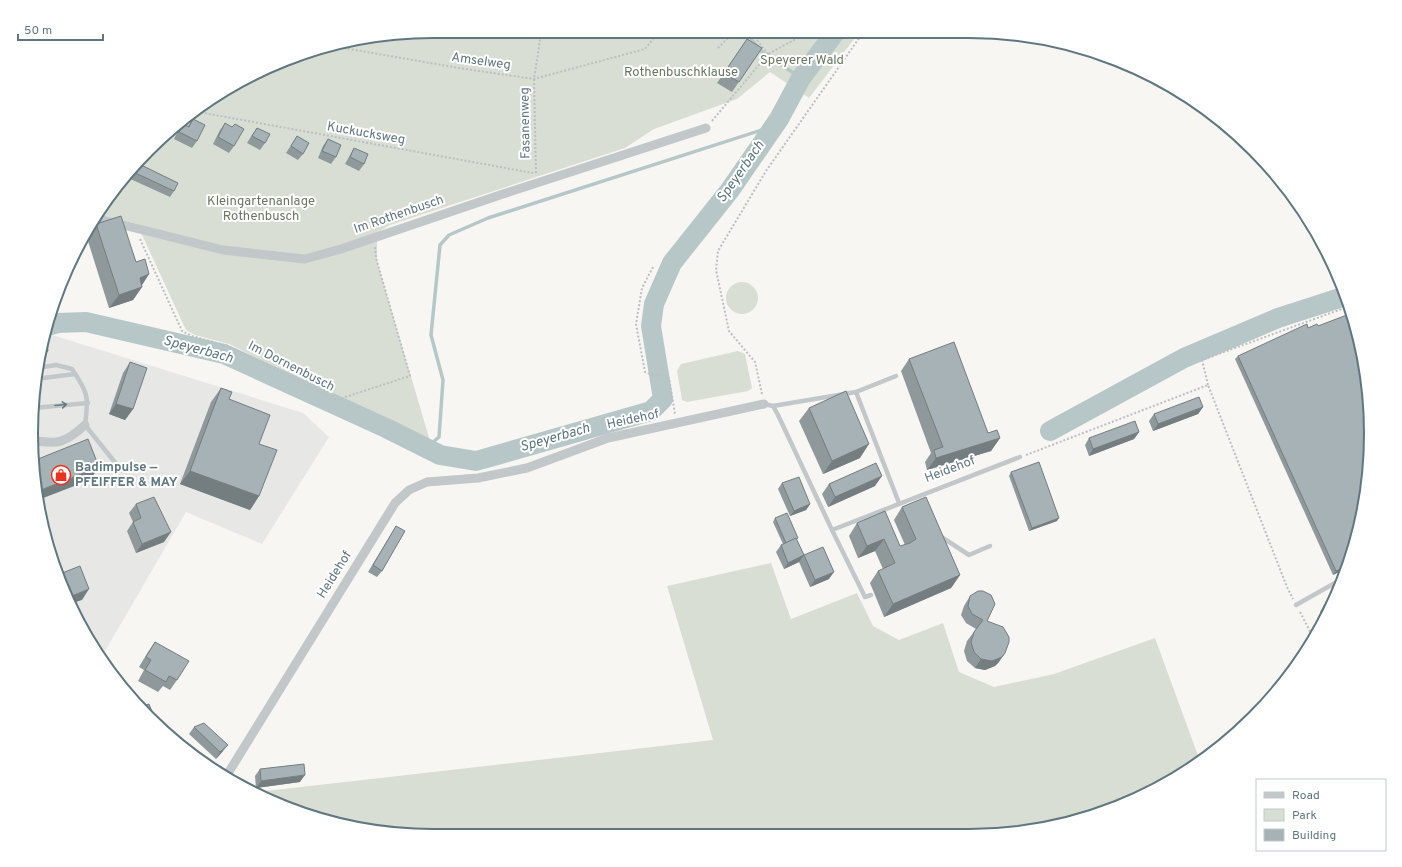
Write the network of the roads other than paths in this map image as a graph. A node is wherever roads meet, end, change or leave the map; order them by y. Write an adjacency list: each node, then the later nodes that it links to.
1 (706, 128): 2 (street, Im Rothenbusch)
2 (102, 220)
3 (44, 367): 4 (lane)
4 (75, 374): 6 (lane); 8 (lane)
5 (896, 376): 7 (lane)
6 (42, 378)
7 (856, 392): 9 (lane); 17 (lane)
8 (88, 403): 10 (lane, one-way to 8); 11 (lane)
9 (769, 405): 21 (lane); 26 (street, Heidehof)
10 (39, 407)
11 (85, 425): 12 (street); 14 (lane)
12 (38, 441)
13 (1020, 457): 15 (lane, Heidehof)
14 (120, 470)
15 (920, 495): 16 (lane); 17 (lane, Heidehof)
16 (923, 502)
17 (900, 503): 18 (lane, Heidehof)
18 (883, 510): 19 (lane); 21 (lane, Heidehof)
19 (886, 517)
20 (936, 529): 22 (lane)
21 (832, 530): 24 (lane)
22 (990, 546)
23 (1335, 583): 25 (lane)
24 (871, 595)
25 (1296, 605)
26 (229, 772)

